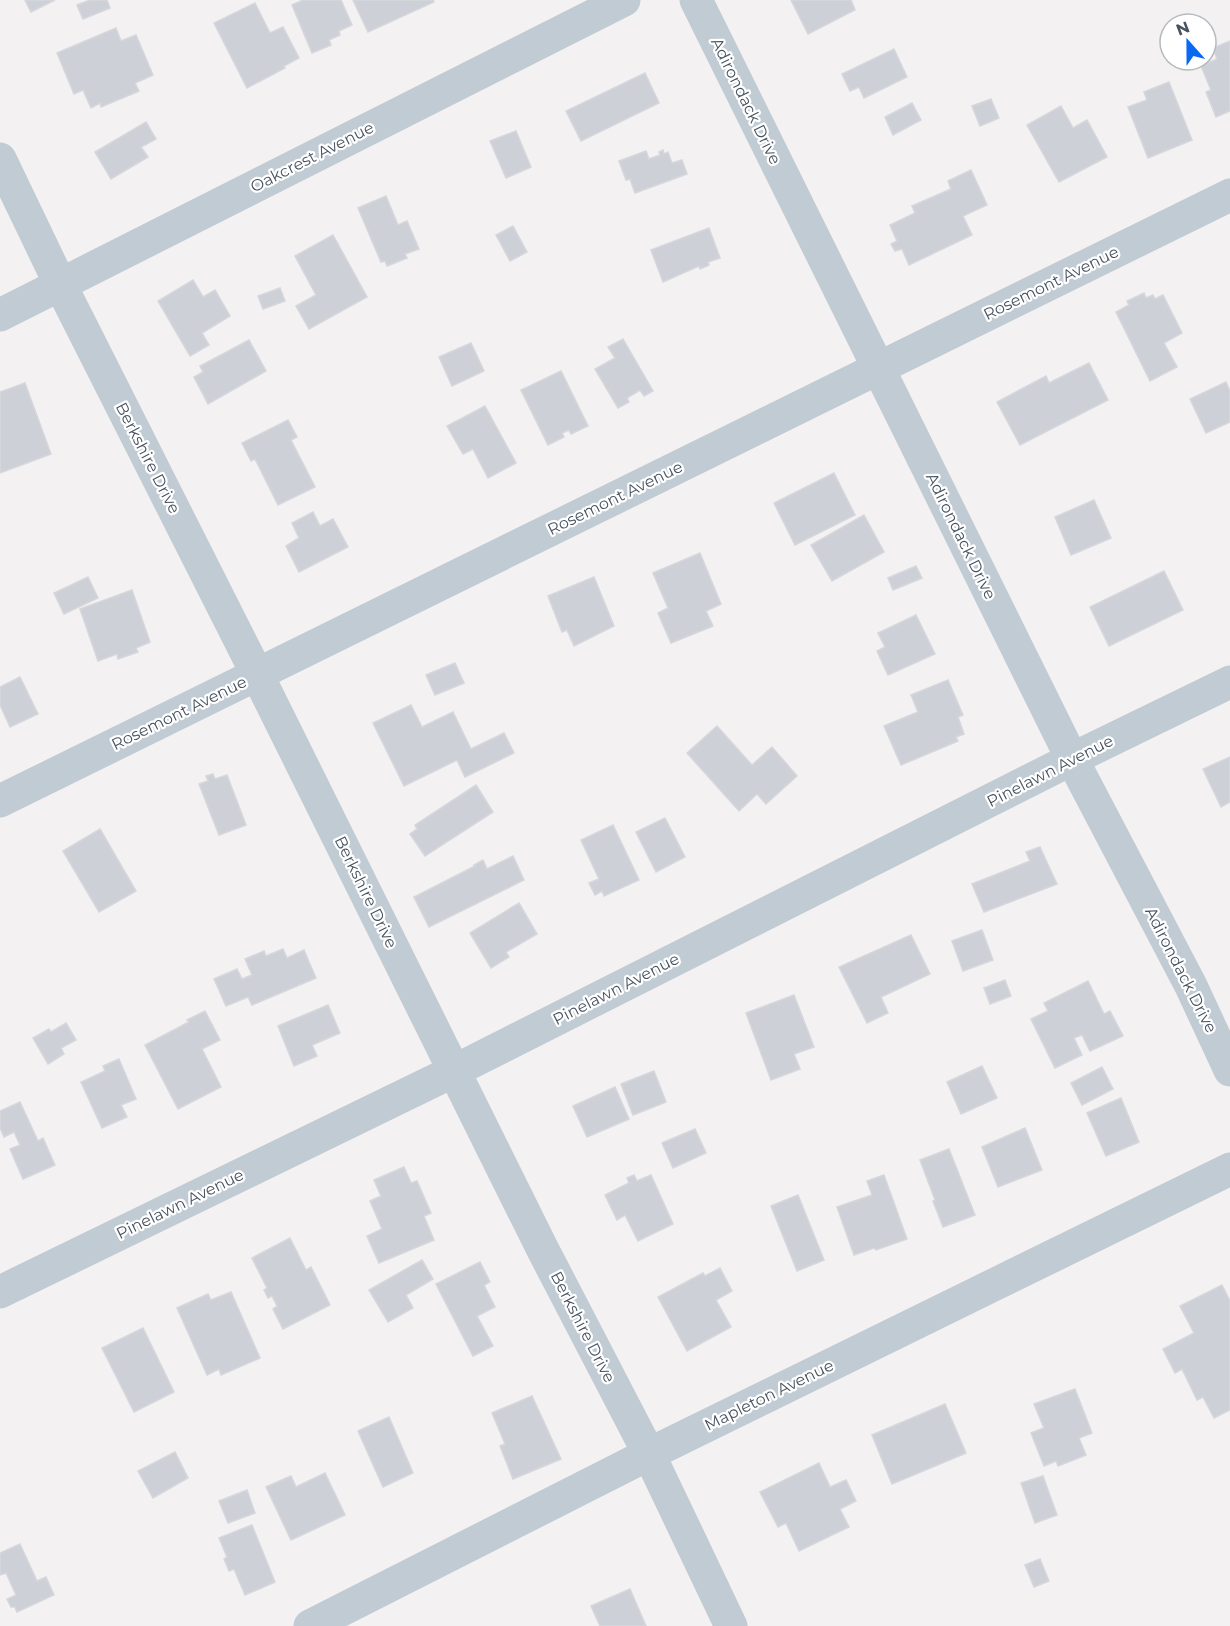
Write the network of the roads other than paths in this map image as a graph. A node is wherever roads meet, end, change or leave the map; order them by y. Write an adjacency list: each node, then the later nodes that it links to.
1 (624, 0): 5 (street, Oakcrest Avenue)
2 (696, 0): 7 (street, Adirondack Drive)
3 (0, 159): 5 (street, Berkshire Drive)
4 (1230, 195): 7 (street, Rosemont Avenue)
5 (60, 284): 6 (street, Oakcrest Avenue); 8 (street, Berkshire Drive)
6 (0, 315)
7 (878, 368): 8 (street, Rosemont Avenue); 10 (street, Adirondack Drive)
8 (257, 674): 11 (street, Rosemont Avenue); 13 (street, Berkshire Drive)
9 (1230, 682): 10 (street, Pinelawn Avenue)
10 (1072, 759): 12 (street, Adirondack Drive); 13 (street, Pinelawn Avenue)
11 (0, 801)
12 (1230, 1070)
13 (454, 1071): 15 (street, Pinelawn Avenue); 16 (street, Berkshire Drive)
14 (1230, 1168): 16 (street, Mapleton Avenue)
15 (0, 1292)
16 (649, 1454): 17 (street, Mapleton Avenue); 18 (street, Berkshire Drive)
17 (310, 1626)
18 (731, 1626)

